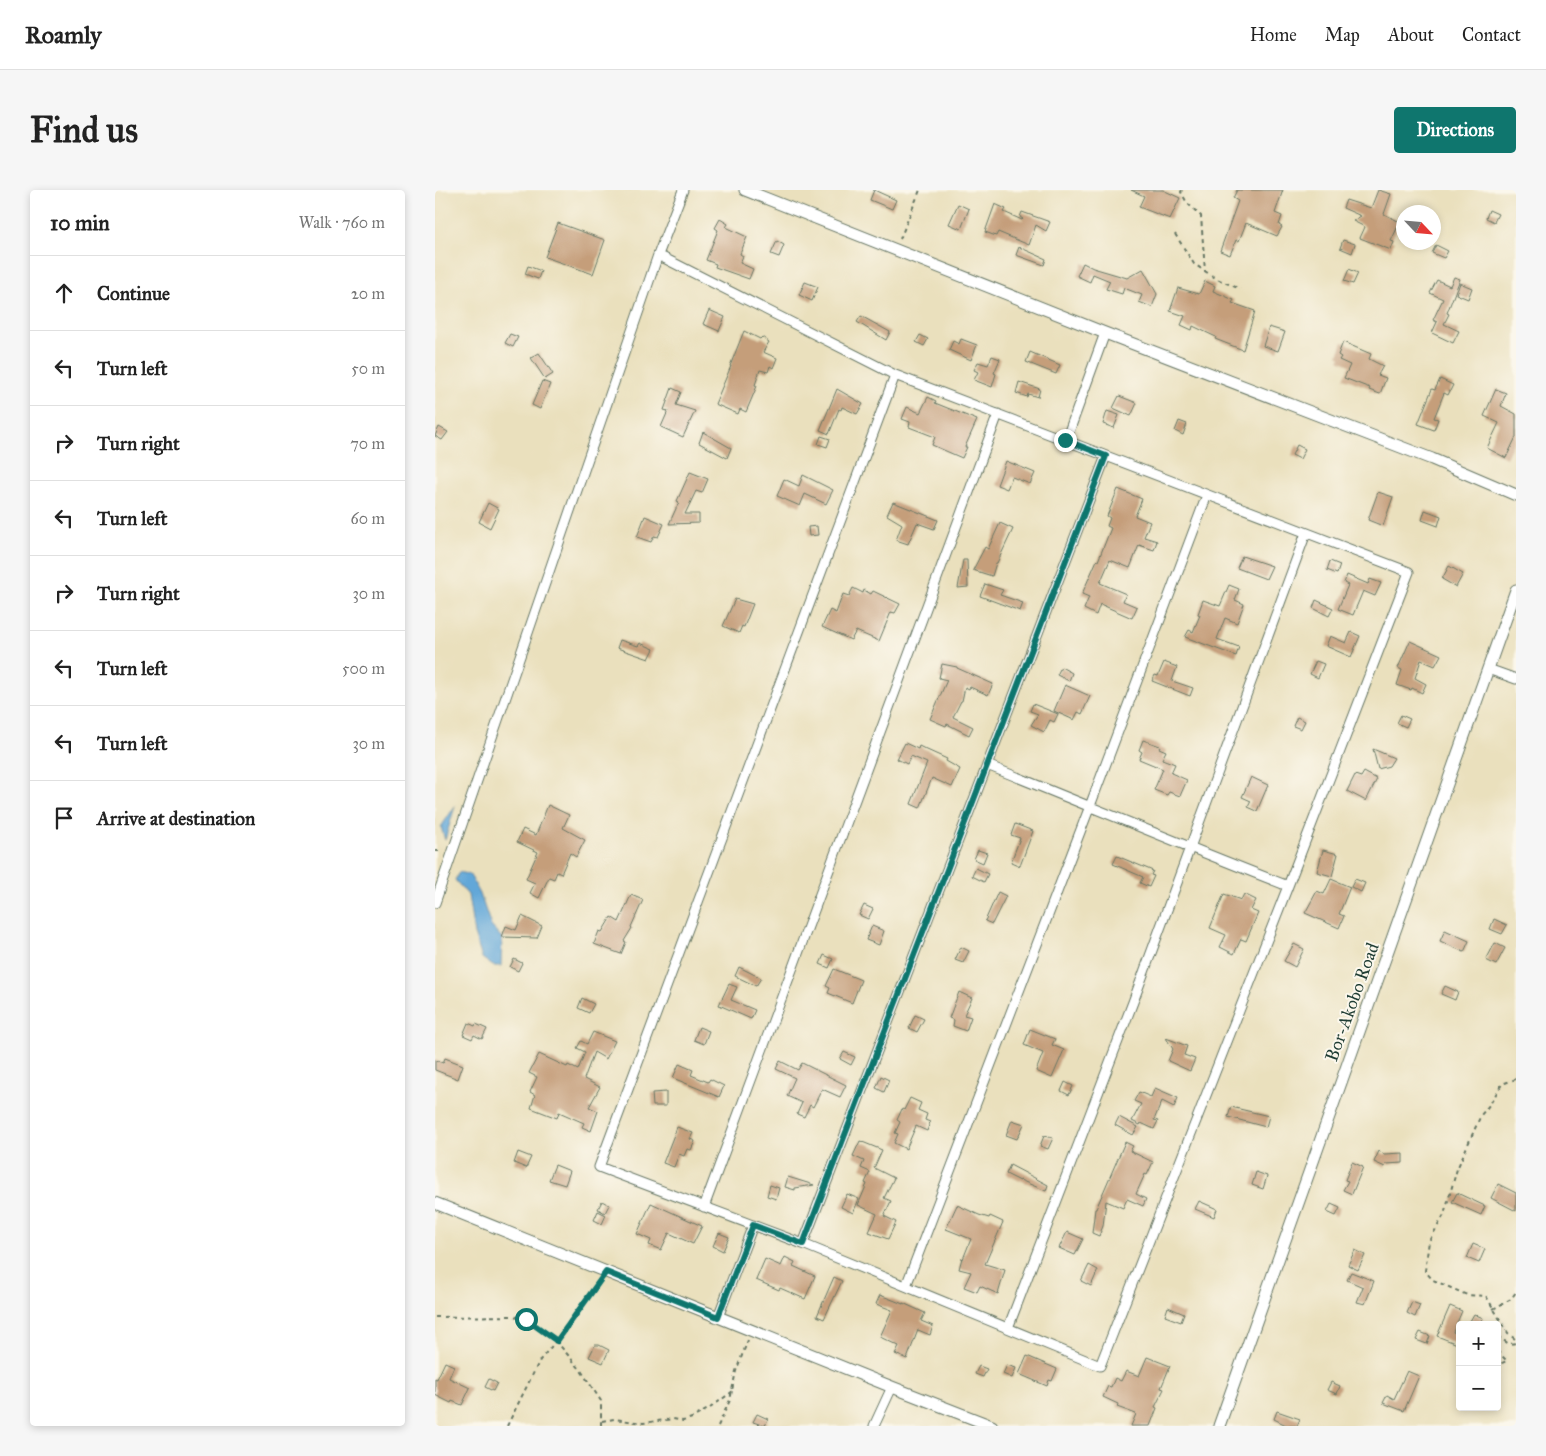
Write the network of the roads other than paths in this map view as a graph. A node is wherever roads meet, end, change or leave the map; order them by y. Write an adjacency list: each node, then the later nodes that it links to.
1 (683, 190): 3 (street)
2 (745, 190): 4 (street)
3 (657, 255): 5 (street); 19 (street)
4 (1105, 333): 7 (street); 10 (street)
5 (895, 374): 6 (street); 21 (street)
6 (998, 414): 7 (street); 21 (street)
7 (1065, 440): 8 (street)
8 (1106, 456): 9 (street); 15 (street)
9 (1207, 494): 11 (street); 16 (street)
10 (1516, 495)
11 (1306, 533): 17 (street); 18 (street)
12 (1516, 590): 13 (street, Bor-Akobo Road)
13 (1488, 668): 14 (street); 30 (street, Bor-Akobo Road)
14 (1516, 679)
15 (987, 766): 16 (street); 23 (street)
16 (1090, 806): 17 (street); 24 (street)
17 (1190, 848): 18 (street); 26 (street)
18 (1288, 886): 26 (street)
19 (435, 903)
20 (435, 1203): 25 (street)
21 (703, 1207): 22 (street)
22 (753, 1225): 23 (street); 25 (street)
23 (803, 1244): 24 (street)
24 (906, 1286): 26 (street)
25 (718, 1317): 27 (street)
26 (1008, 1328)
27 (892, 1388): 28 (street); 29 (street)
28 (874, 1426)
29 (992, 1426)
30 (1219, 1426)

